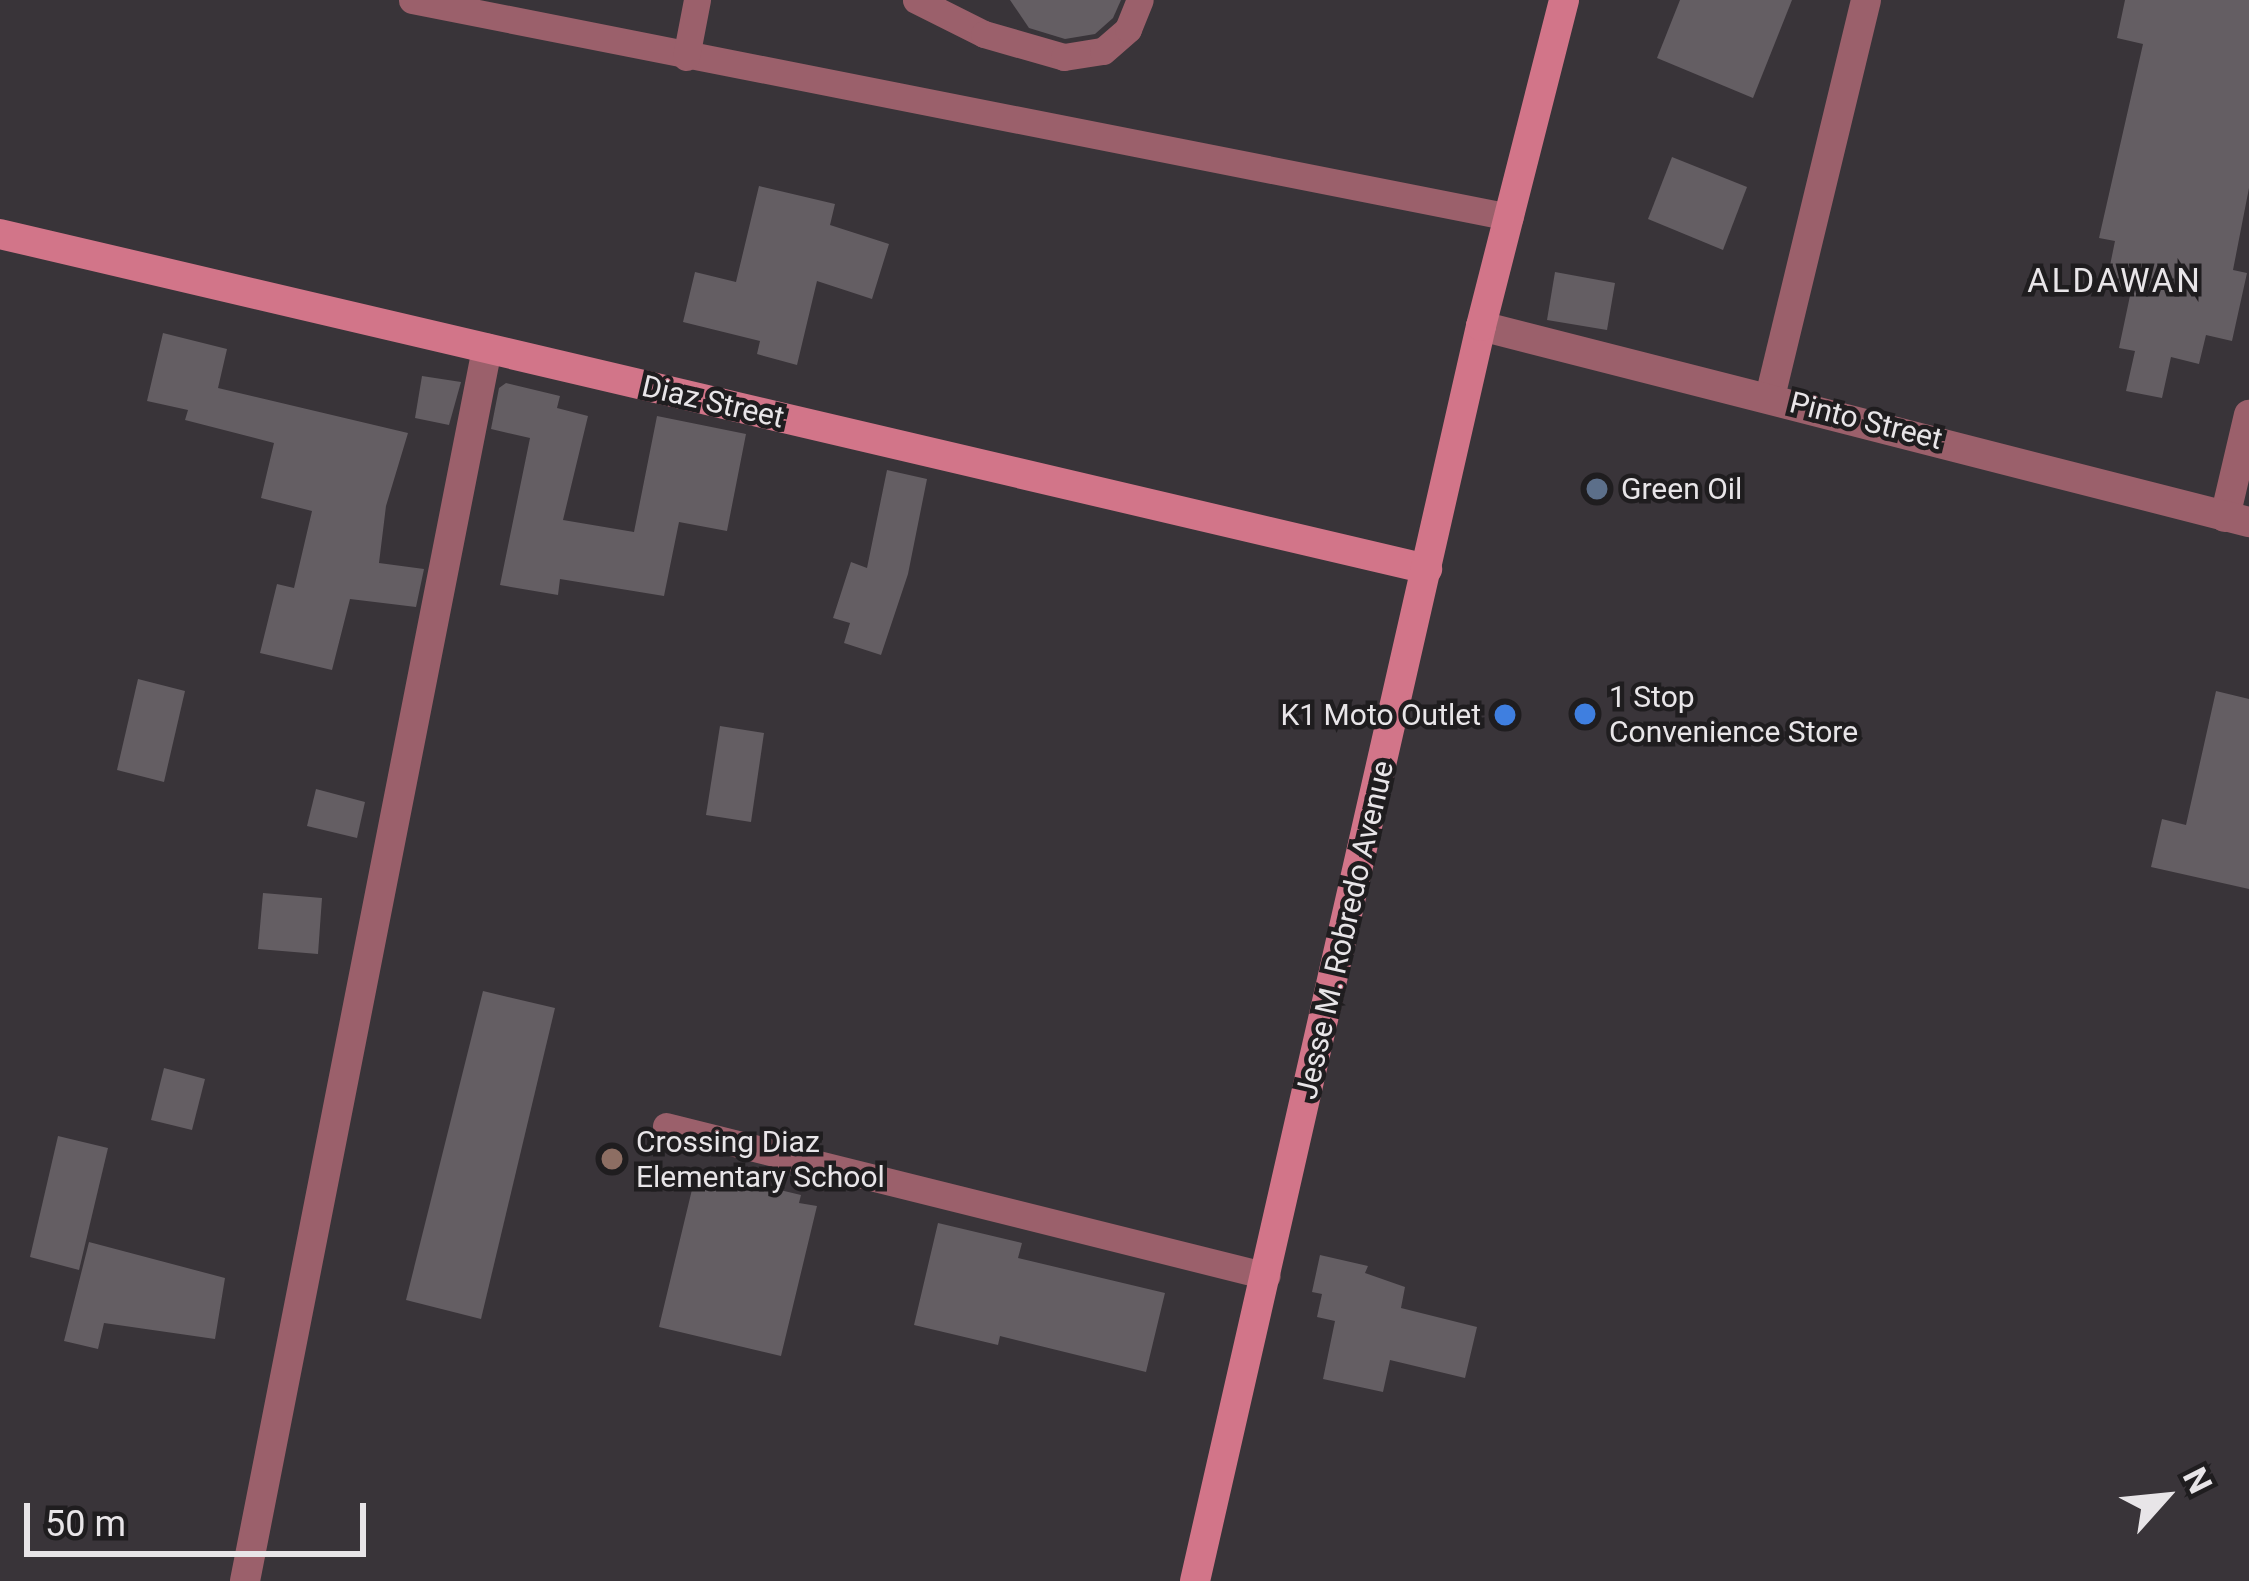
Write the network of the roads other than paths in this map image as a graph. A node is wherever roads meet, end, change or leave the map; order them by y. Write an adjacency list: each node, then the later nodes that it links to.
1 (412, 0): 7 (lane)
2 (697, 0): 9 (lane)
3 (916, 0): 4 (lane)
4 (1140, 0)
5 (1564, 0): 10 (main road, Jesse M. Robredo Avenue)
6 (1866, 0): 14 (street)
7 (422, 1): 8 (lane)
8 (539, 14): 9 (lane)
9 (686, 56): 10 (lane)
10 (1510, 217): 12 (main road, Jesse M. Robredo Avenue)
11 (0, 234): 13 (main road, Diaz Street)
12 (1481, 326): 14 (street, Pinto Street); 17 (main road, Jesse M. Robredo Avenue)
13 (487, 349): 17 (main road, Diaz Street); 20 (street)
14 (1770, 397): 16 (street, Pinto Street)
15 (2249, 415): 16 (street)
16 (2237, 520)
17 (1426, 569): 19 (main road, Jesse M. Robredo Avenue)
18 (666, 1126): 19 (lane)
19 (1267, 1276): 21 (main road, Jesse M. Robredo Avenue)
20 (245, 1581)
21 (1195, 1581)

